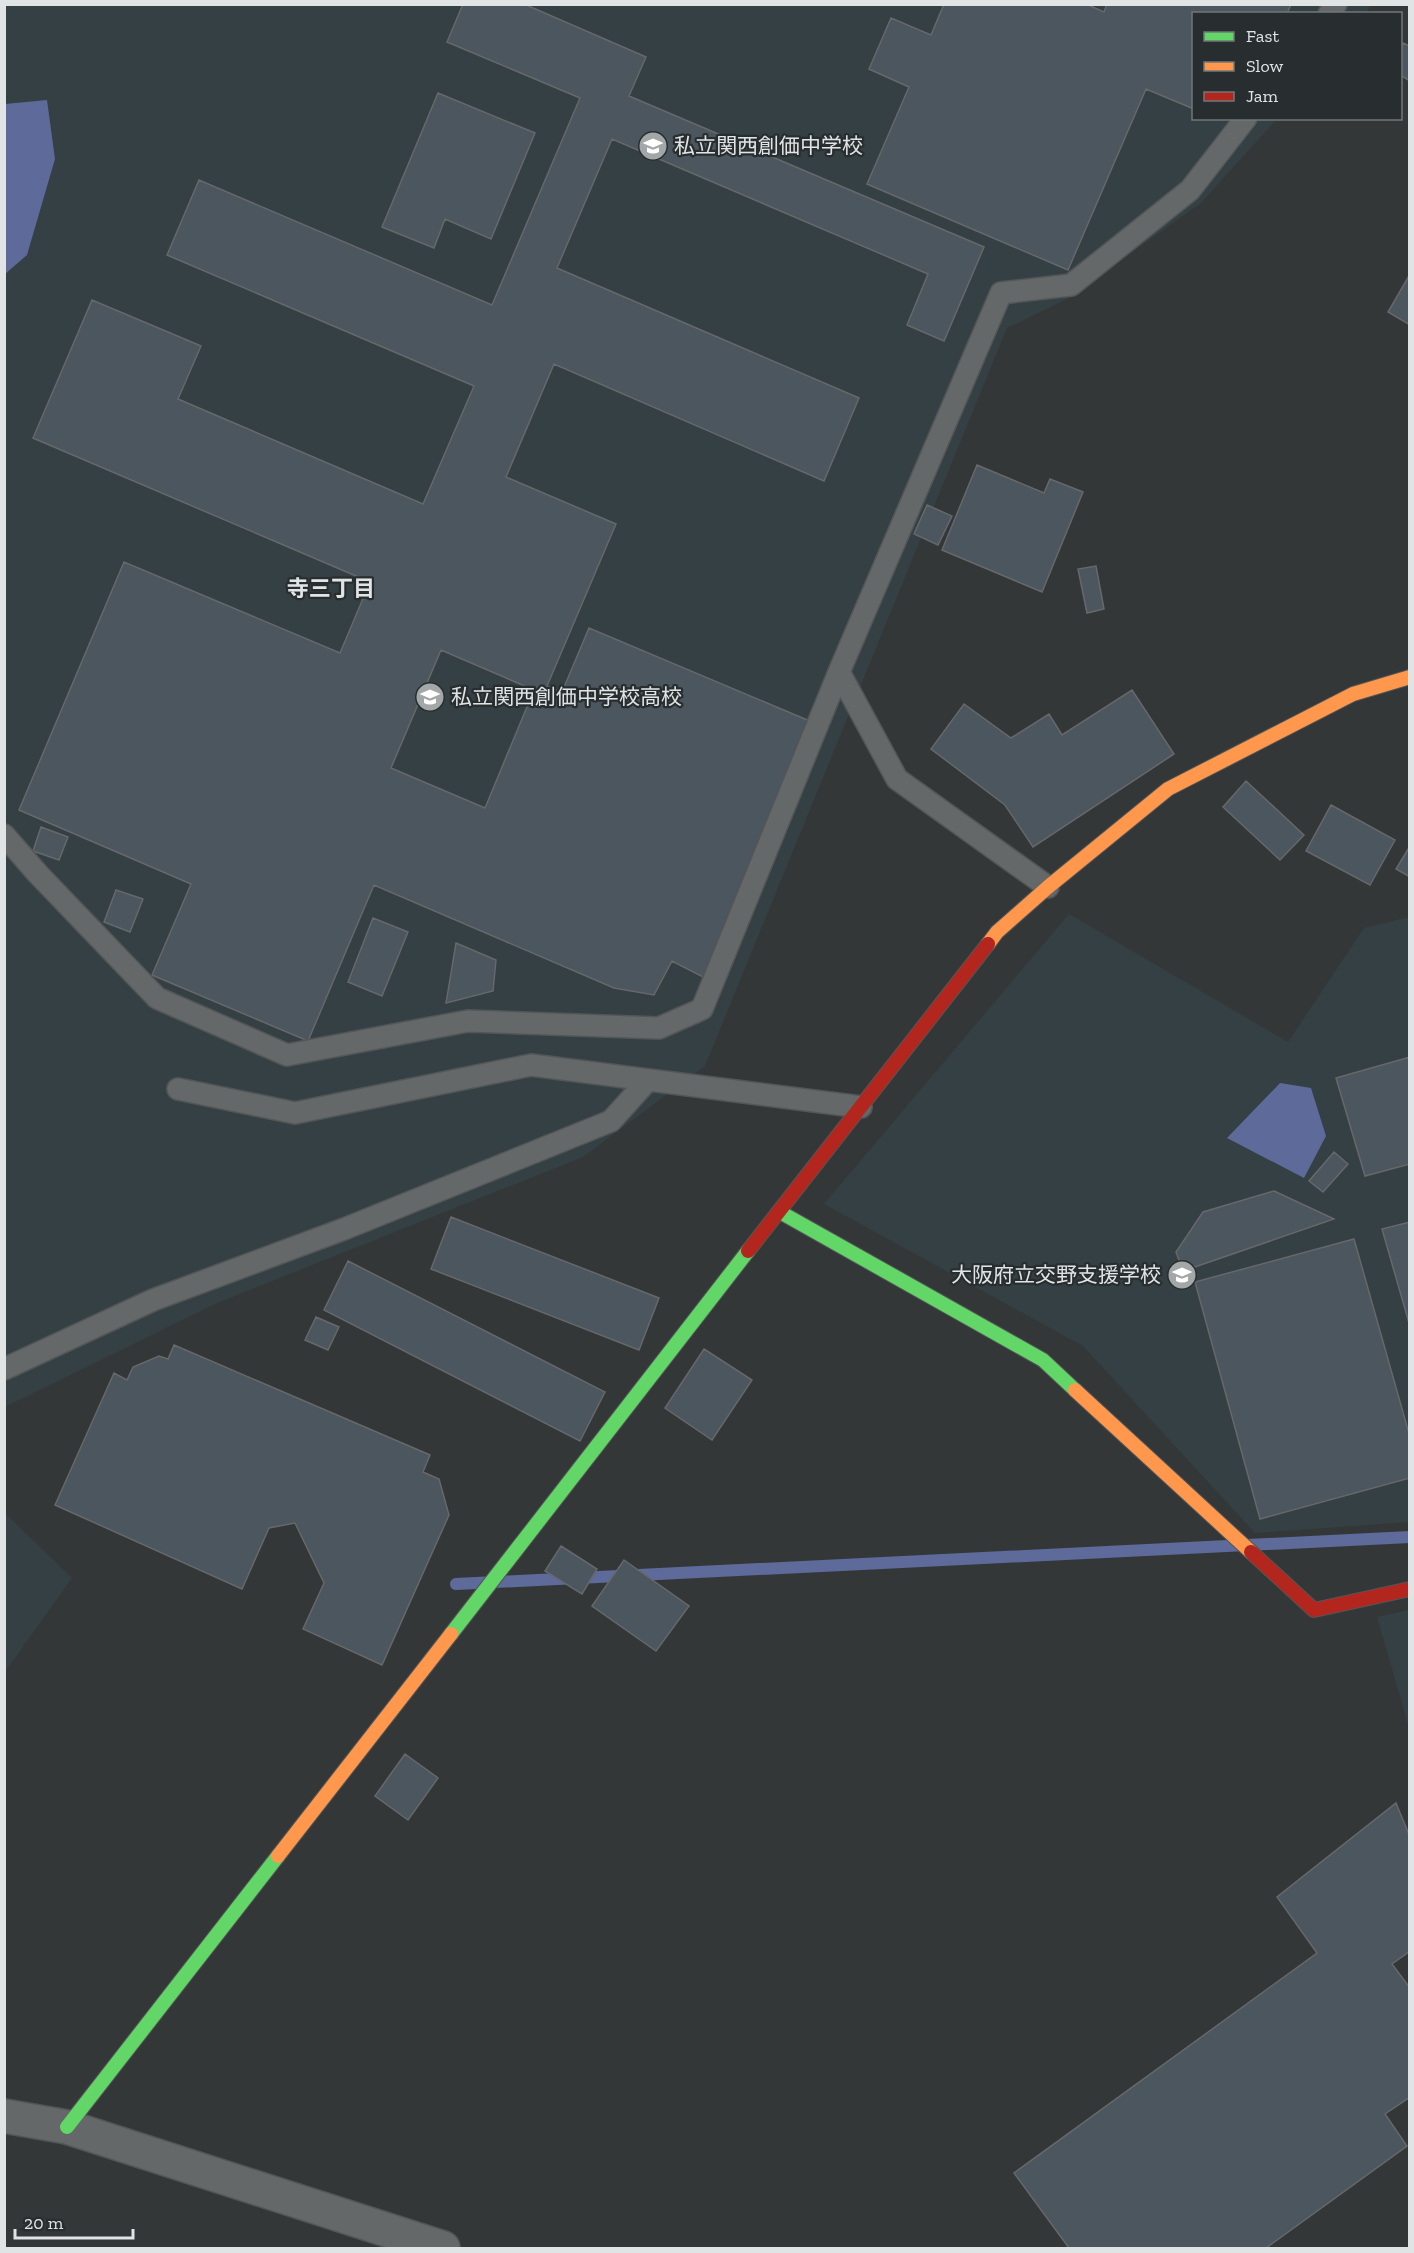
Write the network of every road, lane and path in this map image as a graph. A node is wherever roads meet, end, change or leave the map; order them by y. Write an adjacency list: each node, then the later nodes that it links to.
1 (1244, 120): 2 (lane)
2 (839, 672): 4 (lane); 5 (lane)
3 (1410, 677): 5 (street)
4 (4, 835)
5 (1048, 887): 8 (street)
6 (648, 1080): 7 (lane); 8 (lane); 10 (lane)
7 (178, 1089)
8 (861, 1107): 9 (street)
9 (780, 1212): 11 (street); 13 (street)
10 (4, 1369)
11 (1410, 1589)
12 (4, 2116): 13 (street)
13 (67, 2127): 14 (street)
14 (443, 2248)

